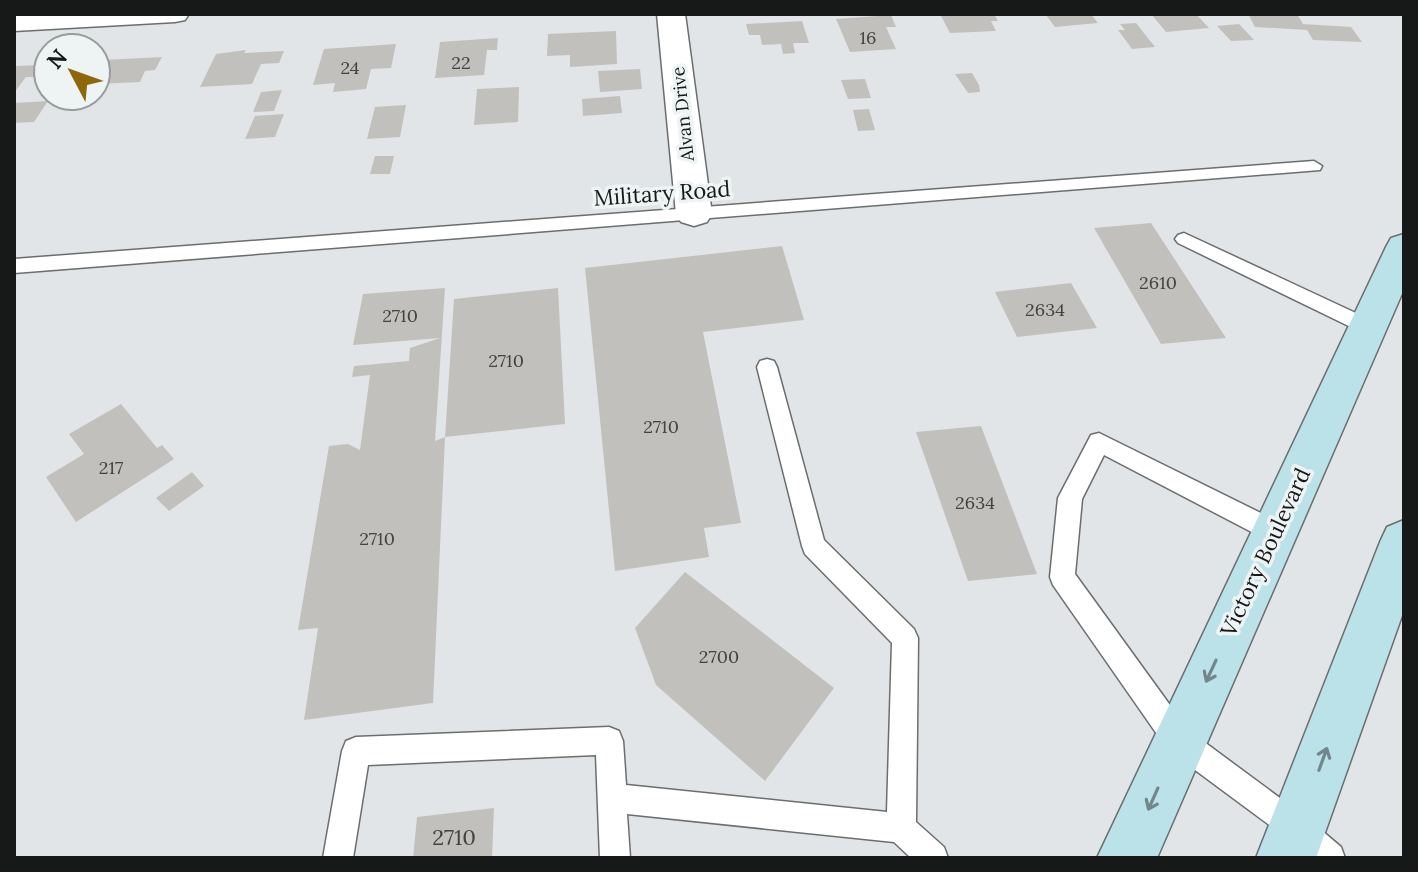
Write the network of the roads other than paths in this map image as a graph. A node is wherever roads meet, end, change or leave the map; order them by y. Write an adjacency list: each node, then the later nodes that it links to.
1 (175, 14): 3 (street)
2 (671, 14): 5 (street, Alvan Drive)
3 (14, 23)
4 (1314, 166): 5 (lane, Military Road)
5 (694, 214): 8 (lane, Military Road)
6 (1184, 239): 9 (lane)
7 (1404, 247): 9 (main road, Victory Boulevard)
8 (14, 266)
9 (1368, 327): 11 (main road, Victory Boulevard)
10 (767, 367): 15 (lane)
11 (1275, 532): 13 (main road, Victory Boulevard, one-way to 13); 13 (lane)
12 (1404, 542): 16 (main road, one-way to 12)
13 (1178, 740): 16 (lane); 20 (main road, Victory Boulevard, one-way to 20)
14 (611, 798): 15 (lane); 17 (lane); 18 (lane)
15 (901, 828): 19 (lane)
16 (1305, 848)
17 (338, 858)
18 (615, 858)
19 (933, 858)
20 (1127, 858)

